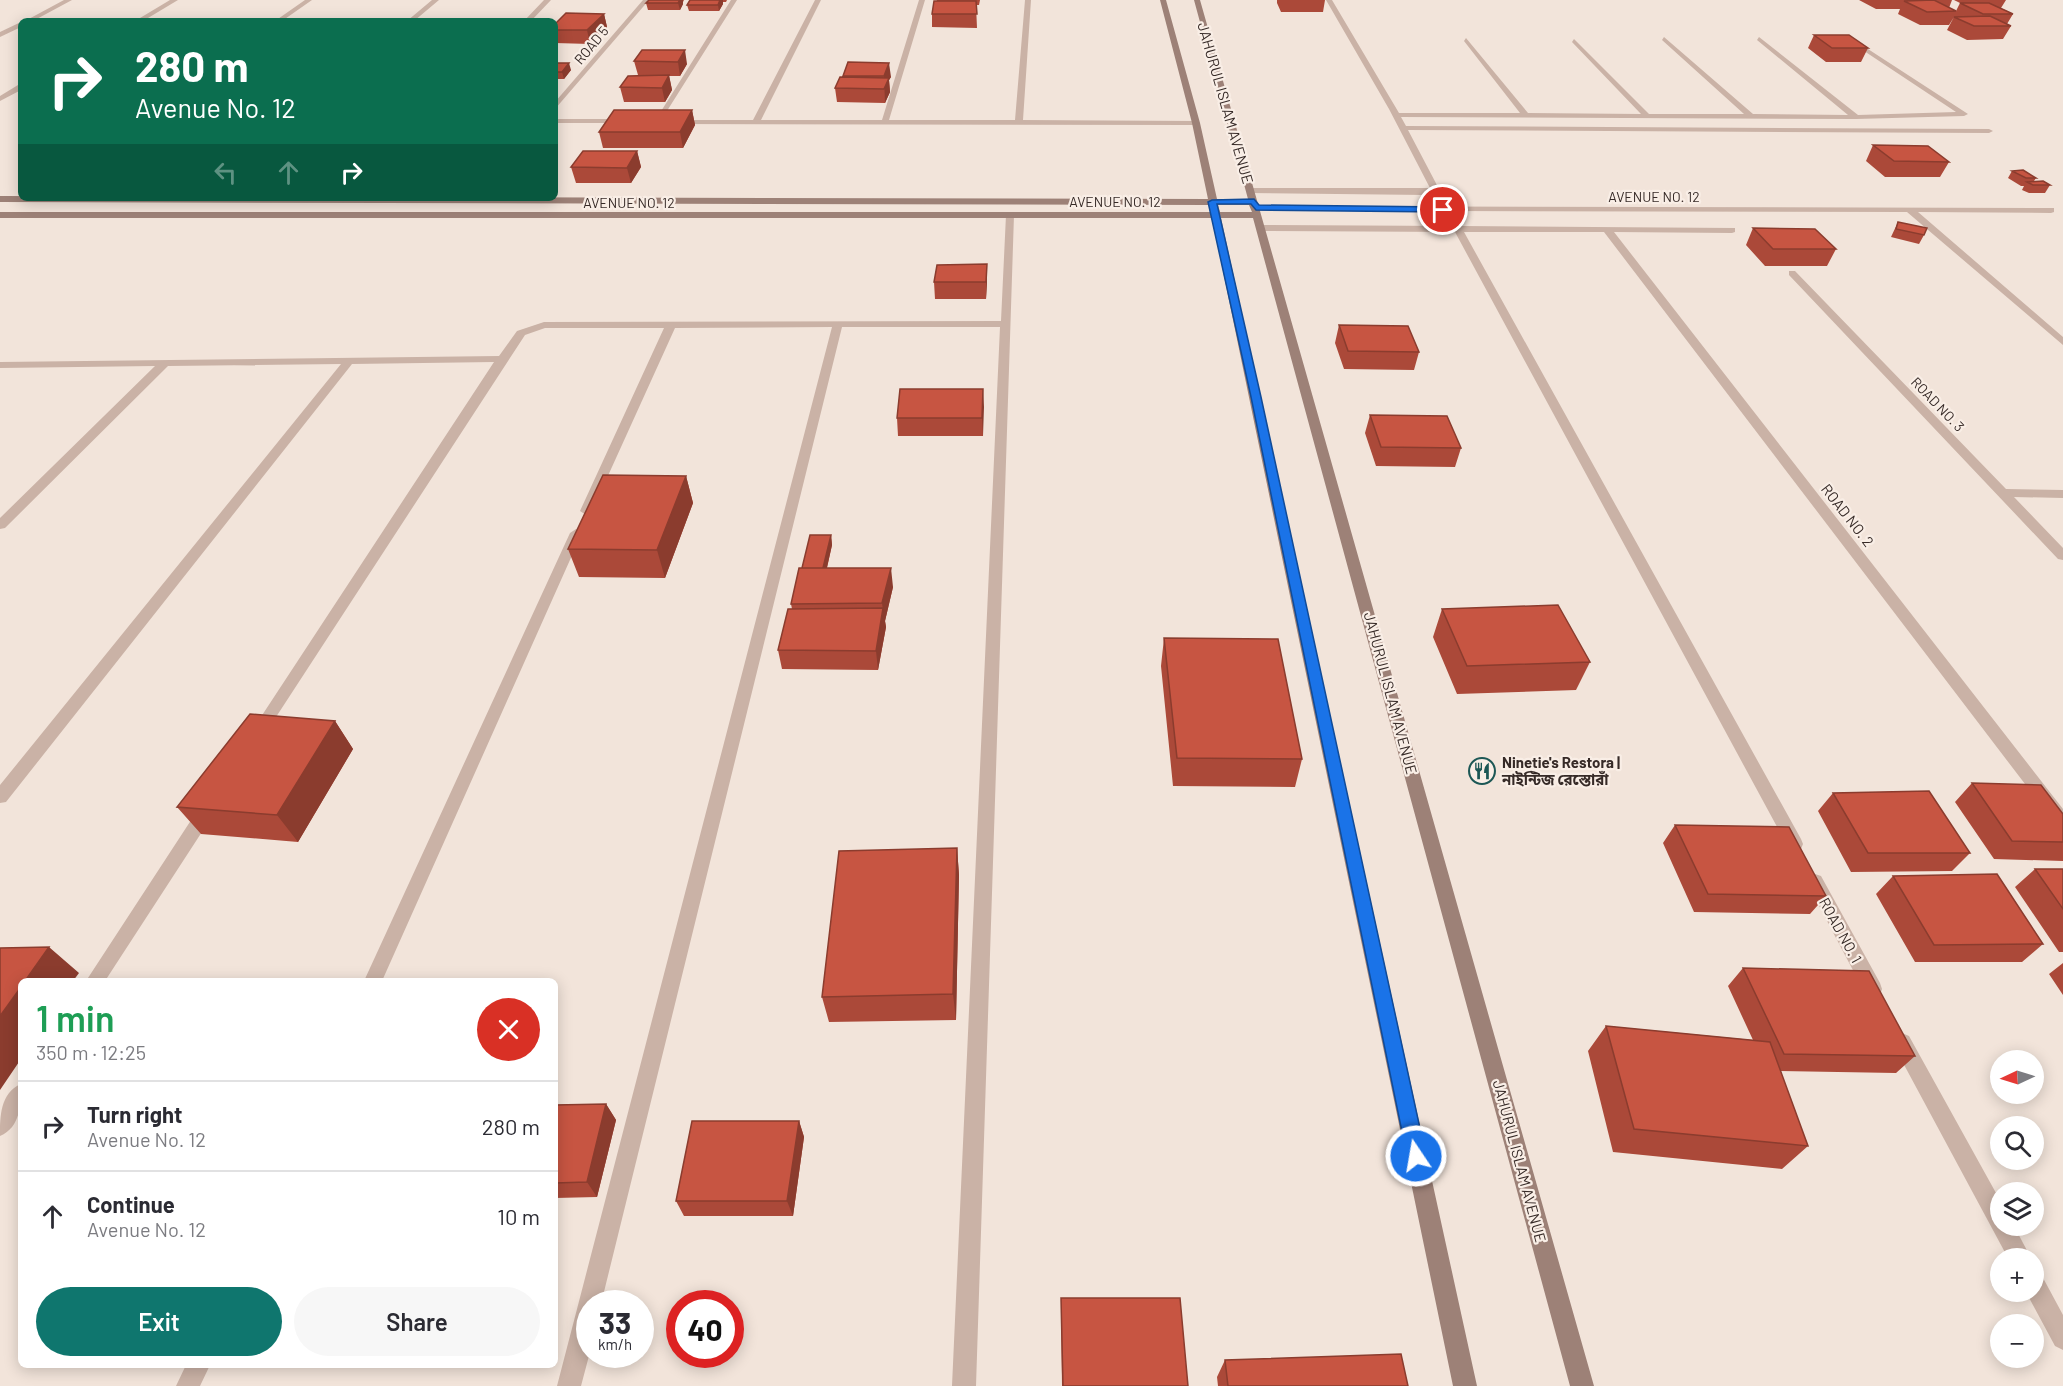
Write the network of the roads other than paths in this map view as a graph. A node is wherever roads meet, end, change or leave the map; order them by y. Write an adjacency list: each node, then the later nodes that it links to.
1 (69, 0): 14 (street)
2 (175, 0): 15 (street)
3 (309, 0): 16 (street)
4 (436, 0): 17 (street)
5 (548, 0): 18 (street)
6 (646, 0): 28 (street, ROAD 5)
7 (734, 0): 37 (street)
8 (818, 0): 38 (street)
9 (922, 0): 39 (street)
10 (1028, 0): 40 (street)
11 (1162, 0): 41 (street)
12 (1197, 0): 48 (street, JAHURUL ISLAM AVENUE)
13 (1329, 0): 29 (street)
14 (34, 18)
15 (143, 18)
16 (282, 18)
17 (414, 18)
18 (530, 18)
19 (18, 26): 20 (street)
20 (0, 35)
21 (1664, 39): 32 (street)
22 (1759, 39): 33 (street)
23 (1466, 40): 30 (street)
24 (1851, 40): 33 (street)
25 (1574, 41): 31 (street)
26 (18, 89): 27 (street)
27 (0, 99)
28 (558, 103)
29 (1396, 115): 30 (street); 42 (street)
30 (1525, 116): 31 (street)
31 (1647, 116): 32 (street)
32 (1752, 117): 33 (street)
33 (1856, 117)
34 (558, 121): 35 (street)
35 (634, 122)
36 (645, 122): 37 (street)
37 (656, 122): 38 (street)
38 (756, 122): 39 (street)
39 (885, 123): 40 (street)
40 (1020, 123): 41 (street)
41 (1196, 123): 47 (street)
42 (1403, 128): 43 (street); 48 (street)
43 (1989, 131)
44 (0, 199): 45 (street, AVENUE NO. 12)
45 (18, 199)
46 (542, 201): 47 (street, AVENUE NO. 12)
47 (1214, 208): 48 (street, AVENUE NO. 12); 48 (street, AVENUE NO. 12); 53 (street, AVENUE NO. 12); 89 (street)
48 (1256, 209): 49 (street, AVENUE NO. 12); 54 (street, AVENUE NO. 12); 90 (street, JAHURUL ISLAM AVENUE)
49 (1443, 210): 50 (street, AVENUE NO. 12); 54 (street, ROAD NO. 1)
50 (1910, 210): 51 (street, AVENUE NO. 12); 61 (street)
51 (2051, 210)
52 (0, 215): 53 (street, AVENUE NO. 12)
53 (1011, 215): 59 (street)
54 (1458, 229): 55 (street, AVENUE NO. 12); 76 (street, ROAD NO. 1)
55 (1607, 230): 56 (street, AVENUE NO. 12); 73 (street, ROAD NO. 2)
56 (1732, 230)
57 (1792, 273): 66 (street, ROAD NO. 3)
58 (838, 324): 59 (street); 60 (street); 81 (street)
59 (1006, 324): 88 (street)
60 (671, 325): 62 (street); 75 (street)
61 (2063, 342)
62 (502, 359): 63 (street); 70 (street)
63 (350, 360): 64 (street); 71 (street)
64 (166, 362): 65 (street); 68 (street)
65 (0, 365)
66 (2003, 493): 67 (street); 69 (street, ROAD NO. 3)
67 (2063, 494)
68 (0, 525)
69 (2063, 556)
70 (246, 750)
71 (0, 797)
72 (213, 800): 74 (street)
73 (2063, 821)
74 (97, 978)
75 (374, 978)
76 (1881, 1003)
77 (1892, 1024): 80 (street)
78 (18, 1099): 79 (street)
79 (0, 1126)
80 (1990, 1205)
81 (594, 1290)
82 (2044, 1302): 83 (street)
83 (2063, 1338)
84 (576, 1359): 87 (street)
85 (197, 1368): 86 (street)
86 (188, 1386)
87 (569, 1386)
88 (964, 1386)
89 (1465, 1386)
90 (1582, 1386)

